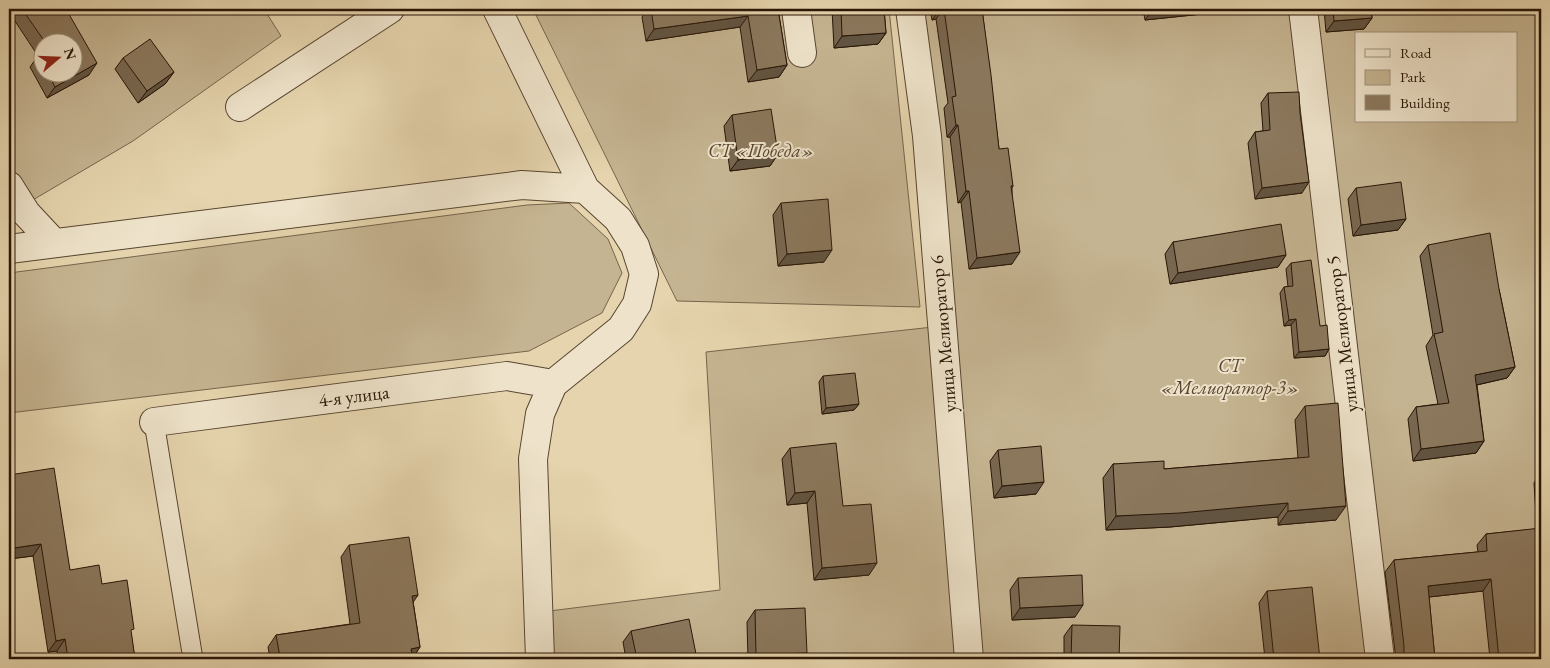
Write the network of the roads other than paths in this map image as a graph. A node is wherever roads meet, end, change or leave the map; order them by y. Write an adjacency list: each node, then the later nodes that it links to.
1 (390, 9): 7 (street)
2 (497, 9): 9 (street)
3 (796, 9): 6 (street)
4 (910, 9): 16 (street, улица Мелиоратор 6)
5 (1303, 9): 17 (street, улица Мелиоратор 5)
6 (802, 53)
7 (240, 107)
8 (9, 186): 10 (street)
9 (585, 189): 10 (street); 12 (street)
10 (54, 243): 11 (street)
11 (9, 249)
12 (553, 384): 13 (street, 4-я улица); 15 (street)
13 (154, 422): 14 (lane)
14 (193, 659)
15 (540, 659)
16 (969, 659)
17 (1380, 659)

